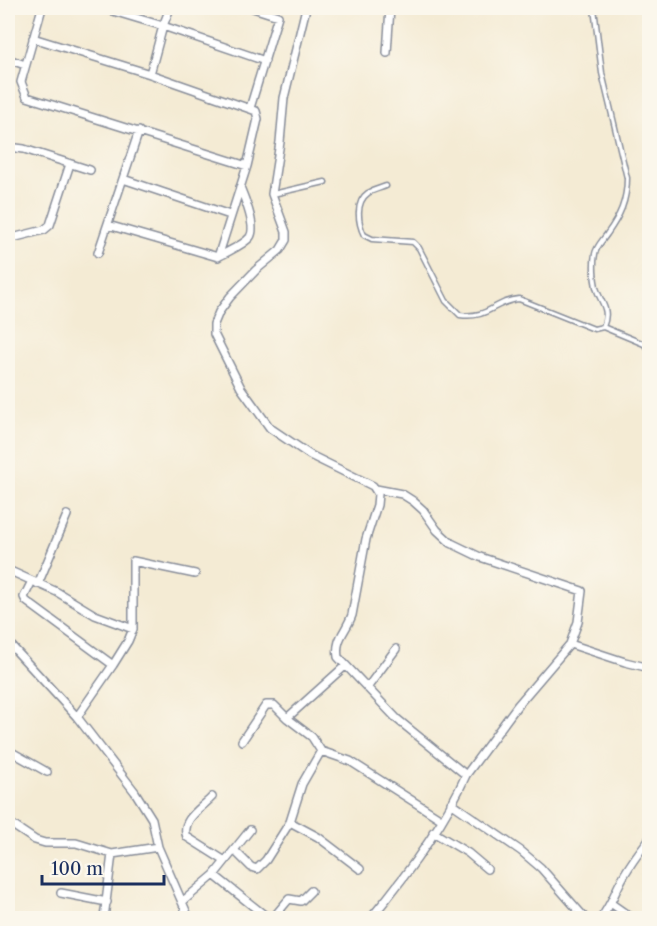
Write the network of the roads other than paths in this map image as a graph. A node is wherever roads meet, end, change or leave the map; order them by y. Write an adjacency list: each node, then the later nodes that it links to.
1 (42, 8): 9 (street)
2 (103, 8): 8 (street)
3 (170, 8): 8 (street)
4 (253, 8): 12 (street)
5 (306, 8): 27 (street)
6 (390, 8): 10 (street)
7 (594, 8): 33 (lane)
8 (163, 26): 12 (street); 14 (street)
9 (33, 38): 13 (street); 14 (street)
10 (387, 53)
11 (8, 59): 13 (street)
12 (265, 61): 15 (street)
13 (25, 65): 16 (street)
14 (150, 74): 15 (street)
15 (250, 108): 19 (street)
16 (139, 132): 19 (street); 21 (street)
17 (8, 147): 18 (street)
18 (70, 164): 20 (street); 30 (street)
19 (247, 166): 26 (street)
20 (90, 170)
21 (123, 179): 28 (street); 29 (street)
22 (8, 182): 25 (street)
23 (325, 182): 27 (lane)
24 (386, 186): 33 (lane)
25 (8, 187)
26 (240, 187): 28 (street); 32 (street)
27 (272, 194): 35 (street)
28 (230, 215): 32 (street)
29 (108, 225): 31 (street); 32 (street)
30 (8, 238)
31 (98, 253)
32 (218, 257)
33 (603, 327): 34 (lane)
34 (650, 350)
35 (376, 489): 42 (street); 45 (street)
36 (67, 515): 39 (street)
37 (8, 570): 39 (street)
38 (195, 574): 40 (street)
39 (35, 582): 40 (street); 44 (street)
40 (133, 629): 44 (street)
41 (8, 642): 48 (street)
42 (570, 644): 46 (street); 54 (street)
43 (396, 650): 47 (street)
44 (113, 664): 48 (street)
45 (345, 666): 47 (street); 49 (street)
46 (650, 668)
47 (367, 688): 54 (street)
48 (77, 717): 63 (street)
49 (287, 718): 50 (street); 52 (street)
50 (242, 741)
51 (8, 750): 53 (street)
52 (321, 750): 57 (street); 59 (street)
53 (47, 772)
54 (466, 775): 56 (street)
55 (212, 796): 66 (street)
56 (451, 803): 57 (street); 80 (street)
57 (441, 819): 61 (street)
58 (8, 822): 65 (street)
59 (290, 822): 64 (street); 67 (street)
60 (250, 830): 64 (street)
61 (433, 832): 68 (street); 79 (street)
62 (650, 838): 74 (street)
63 (158, 847): 65 (street); 73 (street)
64 (234, 850): 66 (street)
65 (112, 854): 72 (street)
66 (225, 861): 69 (street)
67 (360, 869)
68 (487, 869)
69 (214, 875): 73 (street); 77 (street)
70 (311, 891): 78 (street)
71 (61, 893): 72 (street)
72 (107, 902): 75 (street)
73 (182, 902): 76 (street)
74 (612, 904): 81 (street); 82 (street)
75 (104, 918)
76 (189, 918)
77 (268, 918)
78 (273, 918)
79 (371, 918)
80 (585, 918)
81 (601, 918)
82 (632, 918)

